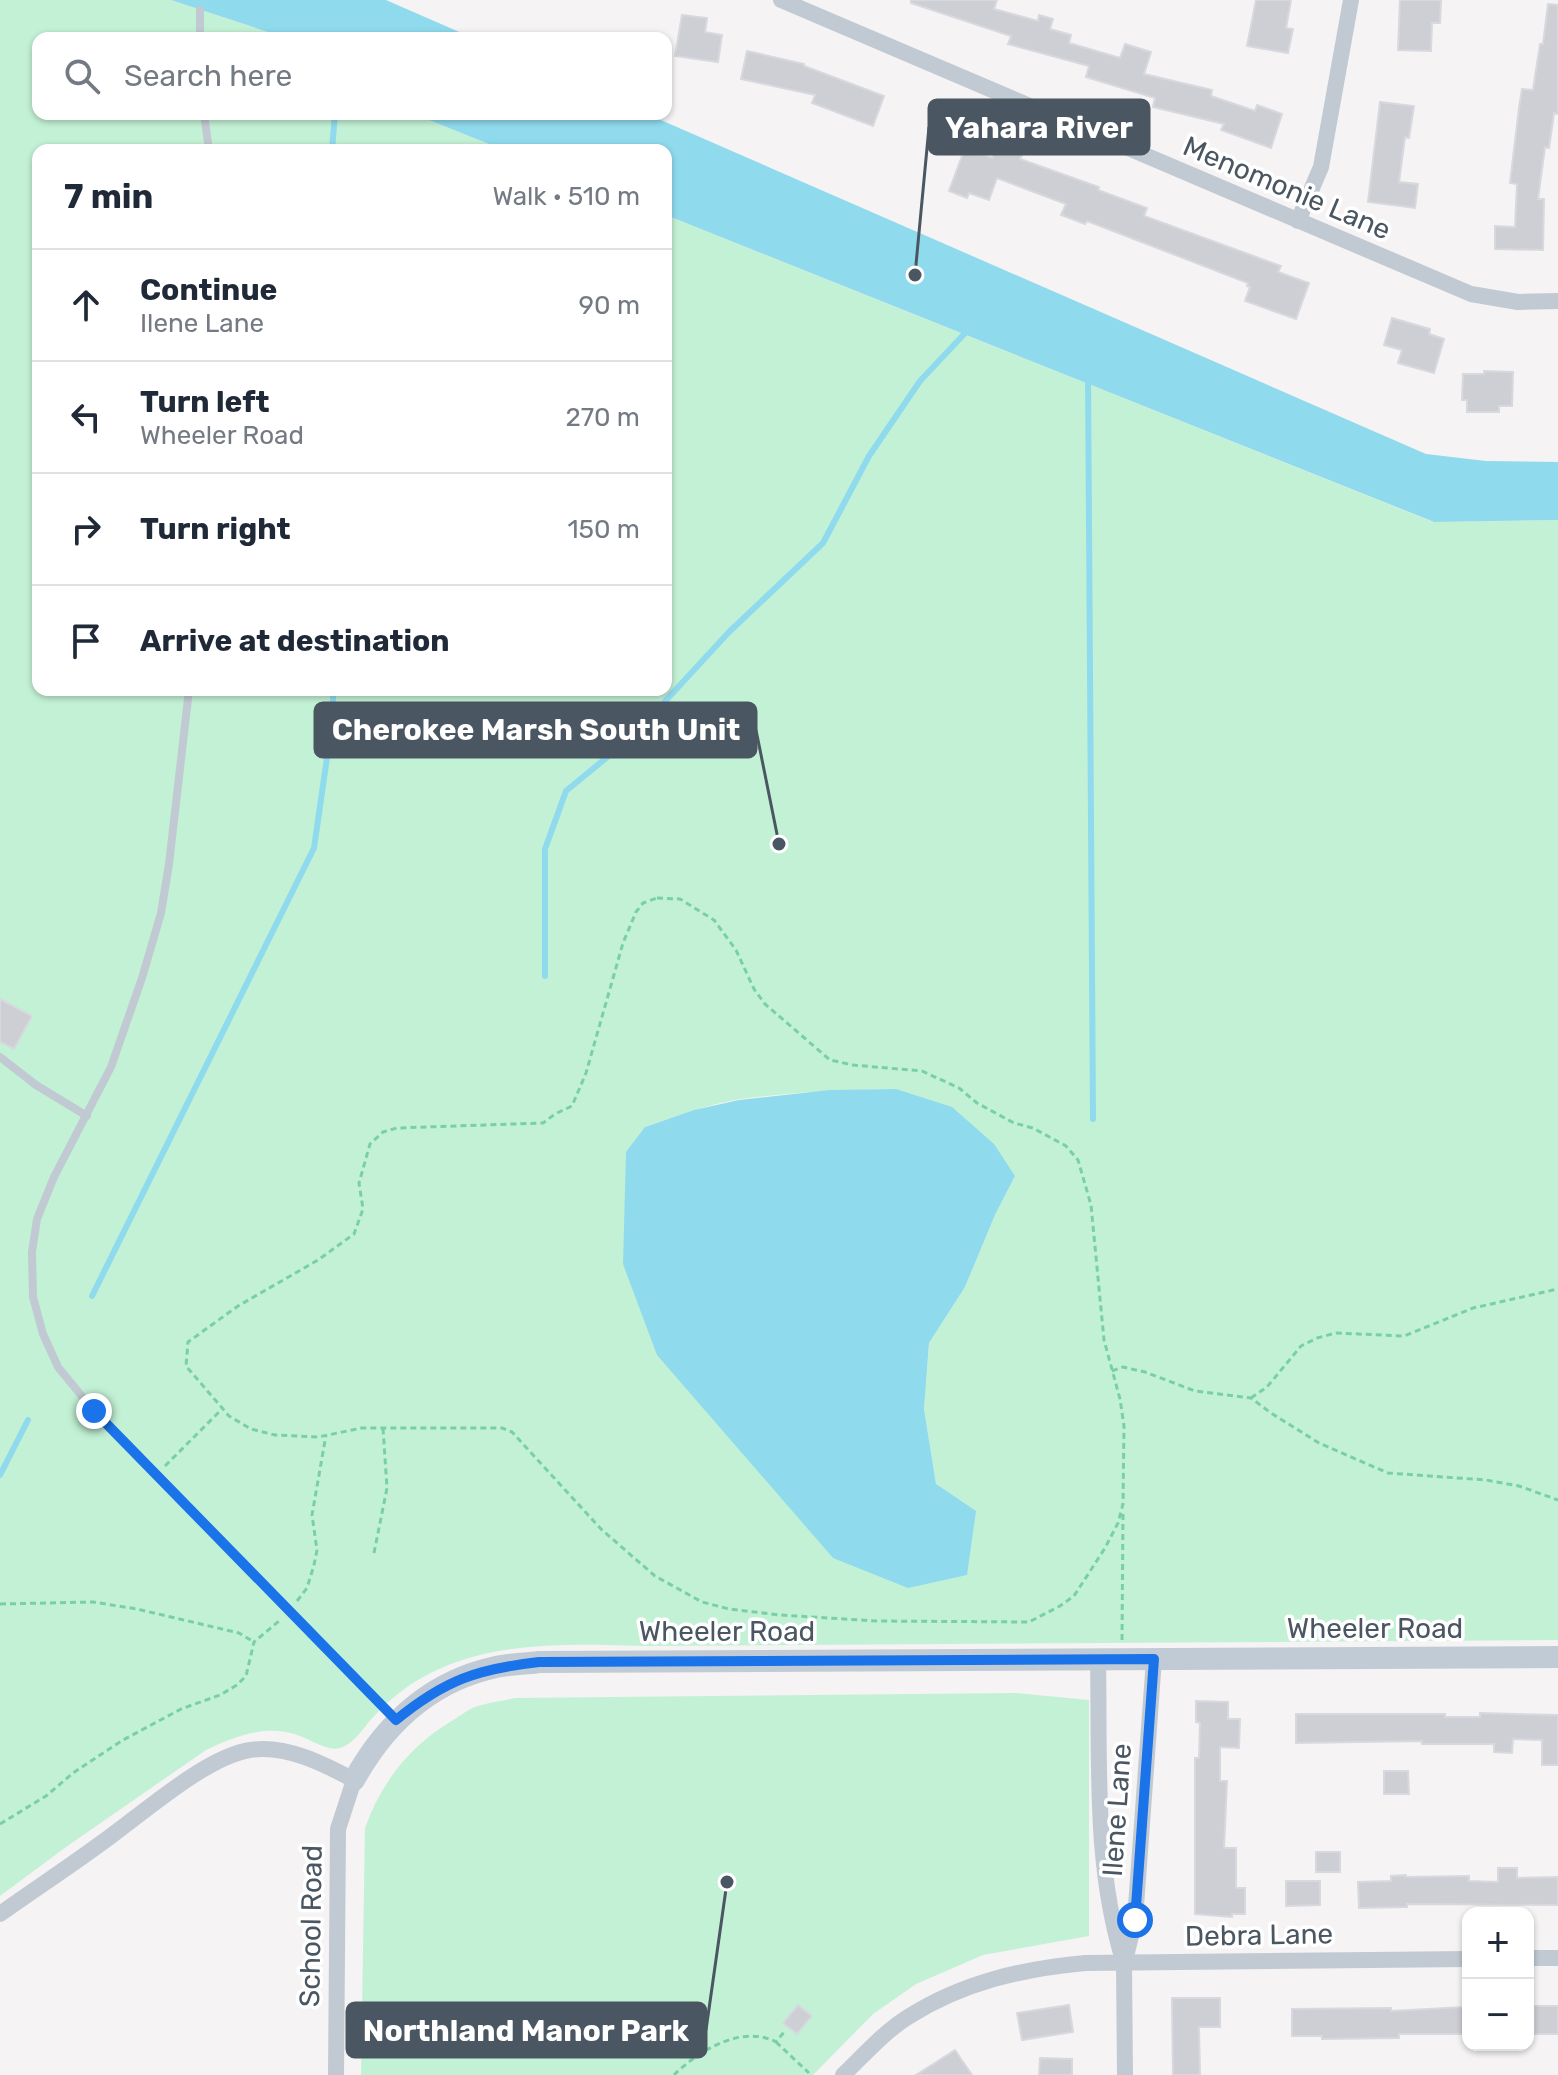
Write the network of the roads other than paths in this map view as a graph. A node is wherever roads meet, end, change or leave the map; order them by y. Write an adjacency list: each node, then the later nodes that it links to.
1 (781, 0): 7 (street, Menomonie Lane)
2 (1351, 0): 7 (street)
3 (200, 10): 4 (lane)
4 (200, 32)
5 (205, 120): 6 (lane)
6 (208, 144)
7 (1298, 221): 8 (street, Menomonie Lane)
8 (1558, 301)
9 (188, 696): 11 (lane)
10 (0, 1057): 11 (lane)
11 (87, 1116): 15 (lane)
12 (1558, 1657): 14 (street, Wheeler Road)
13 (1098, 1659): 14 (street, Wheeler Road); 15 (street, Wheeler Road); 21 (street, Ilene Lane)
14 (1154, 1659): 21 (street, Ilene Lane)
15 (396, 1720): 16 (street, Wheeler Road)
16 (354, 1780): 17 (street); 22 (street, School Road)
17 (0, 1914)
18 (1534, 1958): 19 (street)
19 (1558, 1958)
20 (1462, 1959): 21 (street, Debra Lane)
21 (1124, 1964): 23 (street, Debra Lane); 24 (street, Ilene Lane)
22 (336, 2075)
23 (843, 2075)
24 (1125, 2075)

